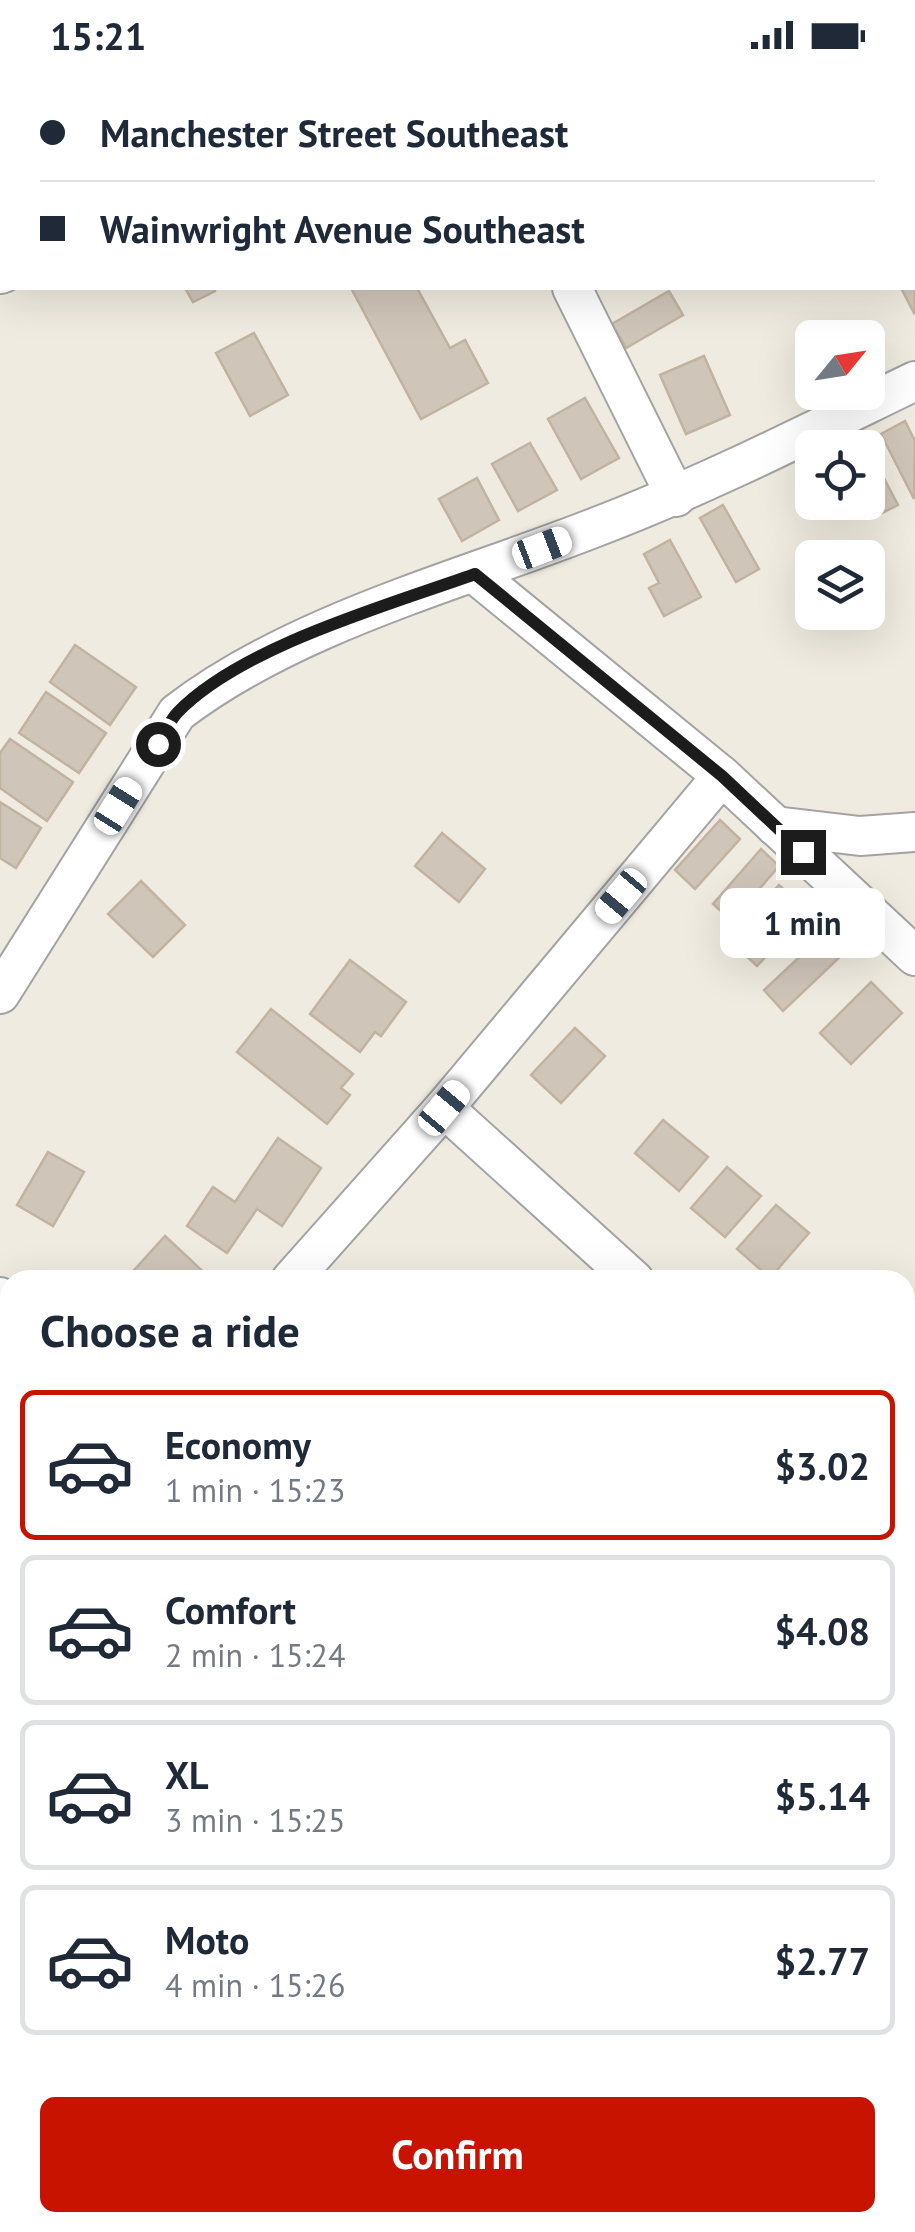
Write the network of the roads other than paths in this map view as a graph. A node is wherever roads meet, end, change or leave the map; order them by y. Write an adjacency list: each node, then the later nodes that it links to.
1 (573, 290): 3 (street)
2 (915, 381): 3 (street)
3 (676, 497): 4 (street)
4 (475, 574): 5 (street); 9 (street)
5 (722, 776): 6 (street); 10 (street)
6 (775, 826): 7 (street); 8 (street)
7 (915, 832)
8 (915, 956)
9 (0, 994)
10 (444, 1108): 11 (street); 12 (street)
11 (300, 1270)
12 (623, 1270)

